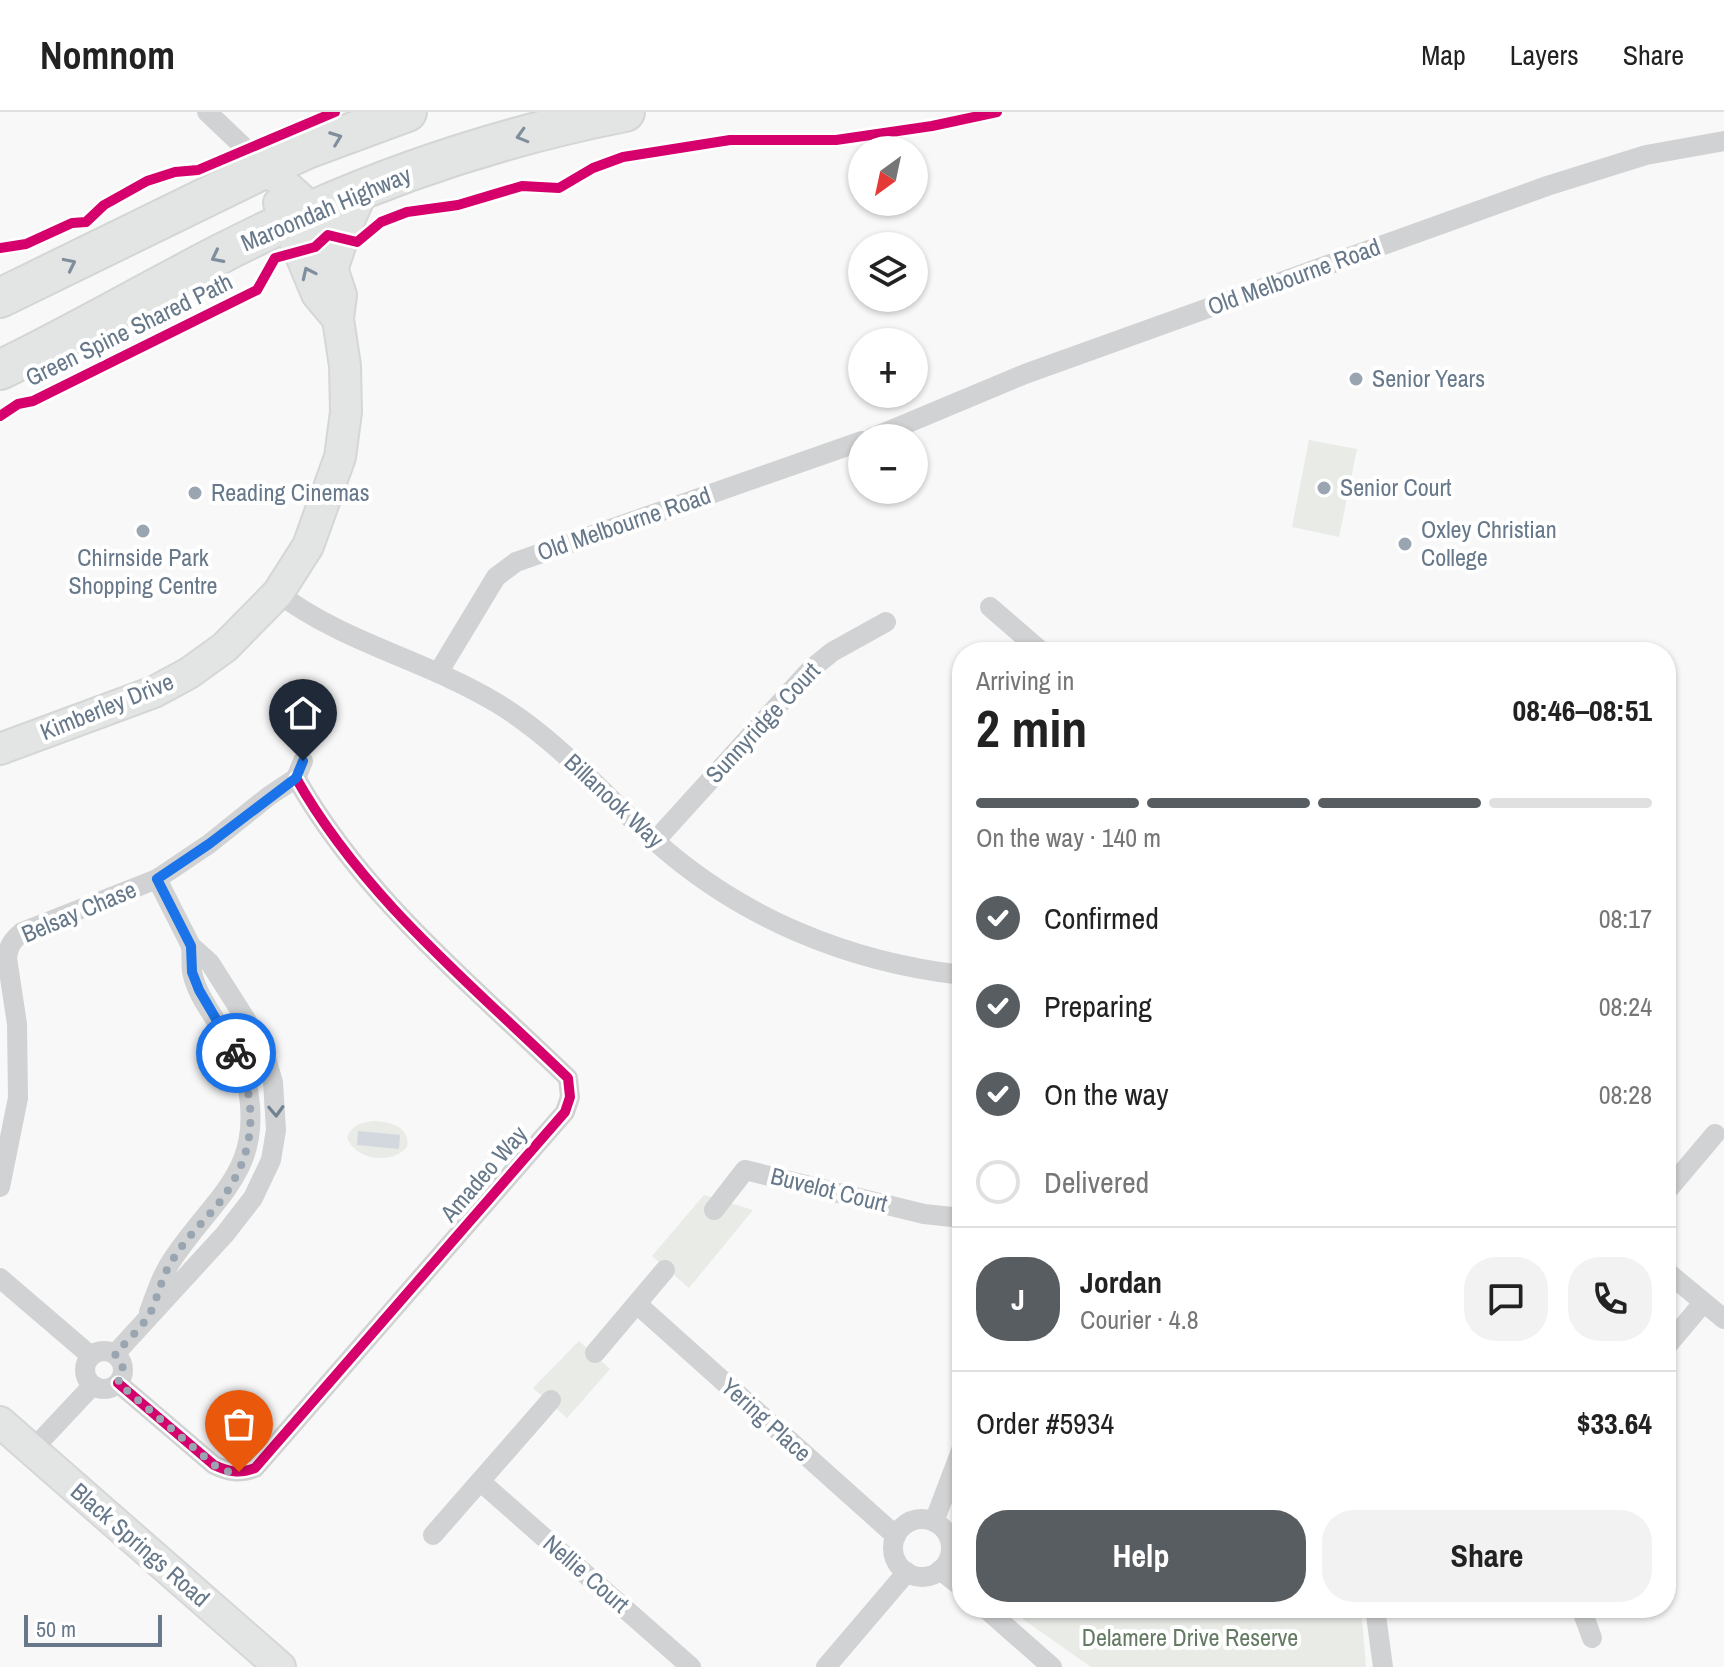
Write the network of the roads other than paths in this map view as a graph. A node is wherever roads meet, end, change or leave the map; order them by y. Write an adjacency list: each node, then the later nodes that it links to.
1 (207, 112): 5 (street)
2 (407, 112): 5 (highway, one-way to 2)
3 (625, 112): 6 (highway, Maroondah Highway, one-way to 6)
4 (1724, 141): 12 (street, Old Melbourne Road)
5 (266, 168): 7 (main road, Kimberley Drive); 9 (highway, one-way to 5)
6 (363, 190): 7 (highway, Maroondah Highway); 8 (main road)
7 (300, 216): 8 (main road, Kimberley Drive); 10 (main road, Kimberley Drive, one-way to 7); 11 (highway, Maroondah Highway, one-way to 11)
8 (333, 267): 10 (main road, Kimberley Drive)
9 (0, 298)
10 (338, 319): 14 (main road, Kimberley Drive)
11 (0, 370)
12 (905, 424)
13 (848, 446): 18 (street, Old Melbourne Road)
14 (278, 593): 18 (street, Billanook Way); 19 (main road, Kimberley Drive)
15 (990, 607): 17 (street)
16 (886, 622): 21 (street, Sunnyridge Court)
17 (1030, 642)
18 (438, 673): 21 (street, Billanook Way)
19 (0, 749)
20 (299, 770): 22 (street, Belsay Chase); 39 (street, Amadeo Way)
21 (655, 841): 23 (street, Billanook Way)
22 (157, 879): 26 (street, Belsay Chase); 37 (street)
23 (952, 974)
24 (1715, 1134): 25 (street)
25 (1676, 1180)
26 (0, 1187)
27 (714, 1210): 28 (street, Buvelot Court)
28 (952, 1217)
29 (665, 1270): 33 (street)
30 (0, 1278): 38 (street)
31 (1676, 1280): 32 (street)
32 (1703, 1303): 34 (street); 35 (street)
33 (637, 1304): 36 (street); 48 (street, Yering Place)
34 (1724, 1319)
35 (1676, 1335)
36 (595, 1353)
37 (115, 1354): 38 (street); 39 (street)
38 (91, 1356): 40 (street)
39 (118, 1383): 40 (street)
40 (93, 1385): 43 (street)
41 (551, 1400): 45 (street)
42 (0, 1422): 43 (main road, Black Springs Road)
43 (32, 1450): 56 (main road, Black Springs Road)
44 (952, 1474): 46 (street)
45 (481, 1482): 47 (street); 57 (street, Nellie Court)
46 (934, 1522): 48 (street); 49 (street)
47 (433, 1535)
48 (896, 1536): 50 (street)
49 (940, 1570): 50 (street); 51 (street)
50 (907, 1572): 58 (street)
51 (952, 1579)
52 (996, 1618): 59 (street)
53 (1376, 1618): 60 (street)
54 (1585, 1618): 55 (street)
55 (1592, 1638)
56 (280, 1667)
57 (691, 1667)
58 (826, 1667)
59 (1052, 1667)
60 (1383, 1667)

